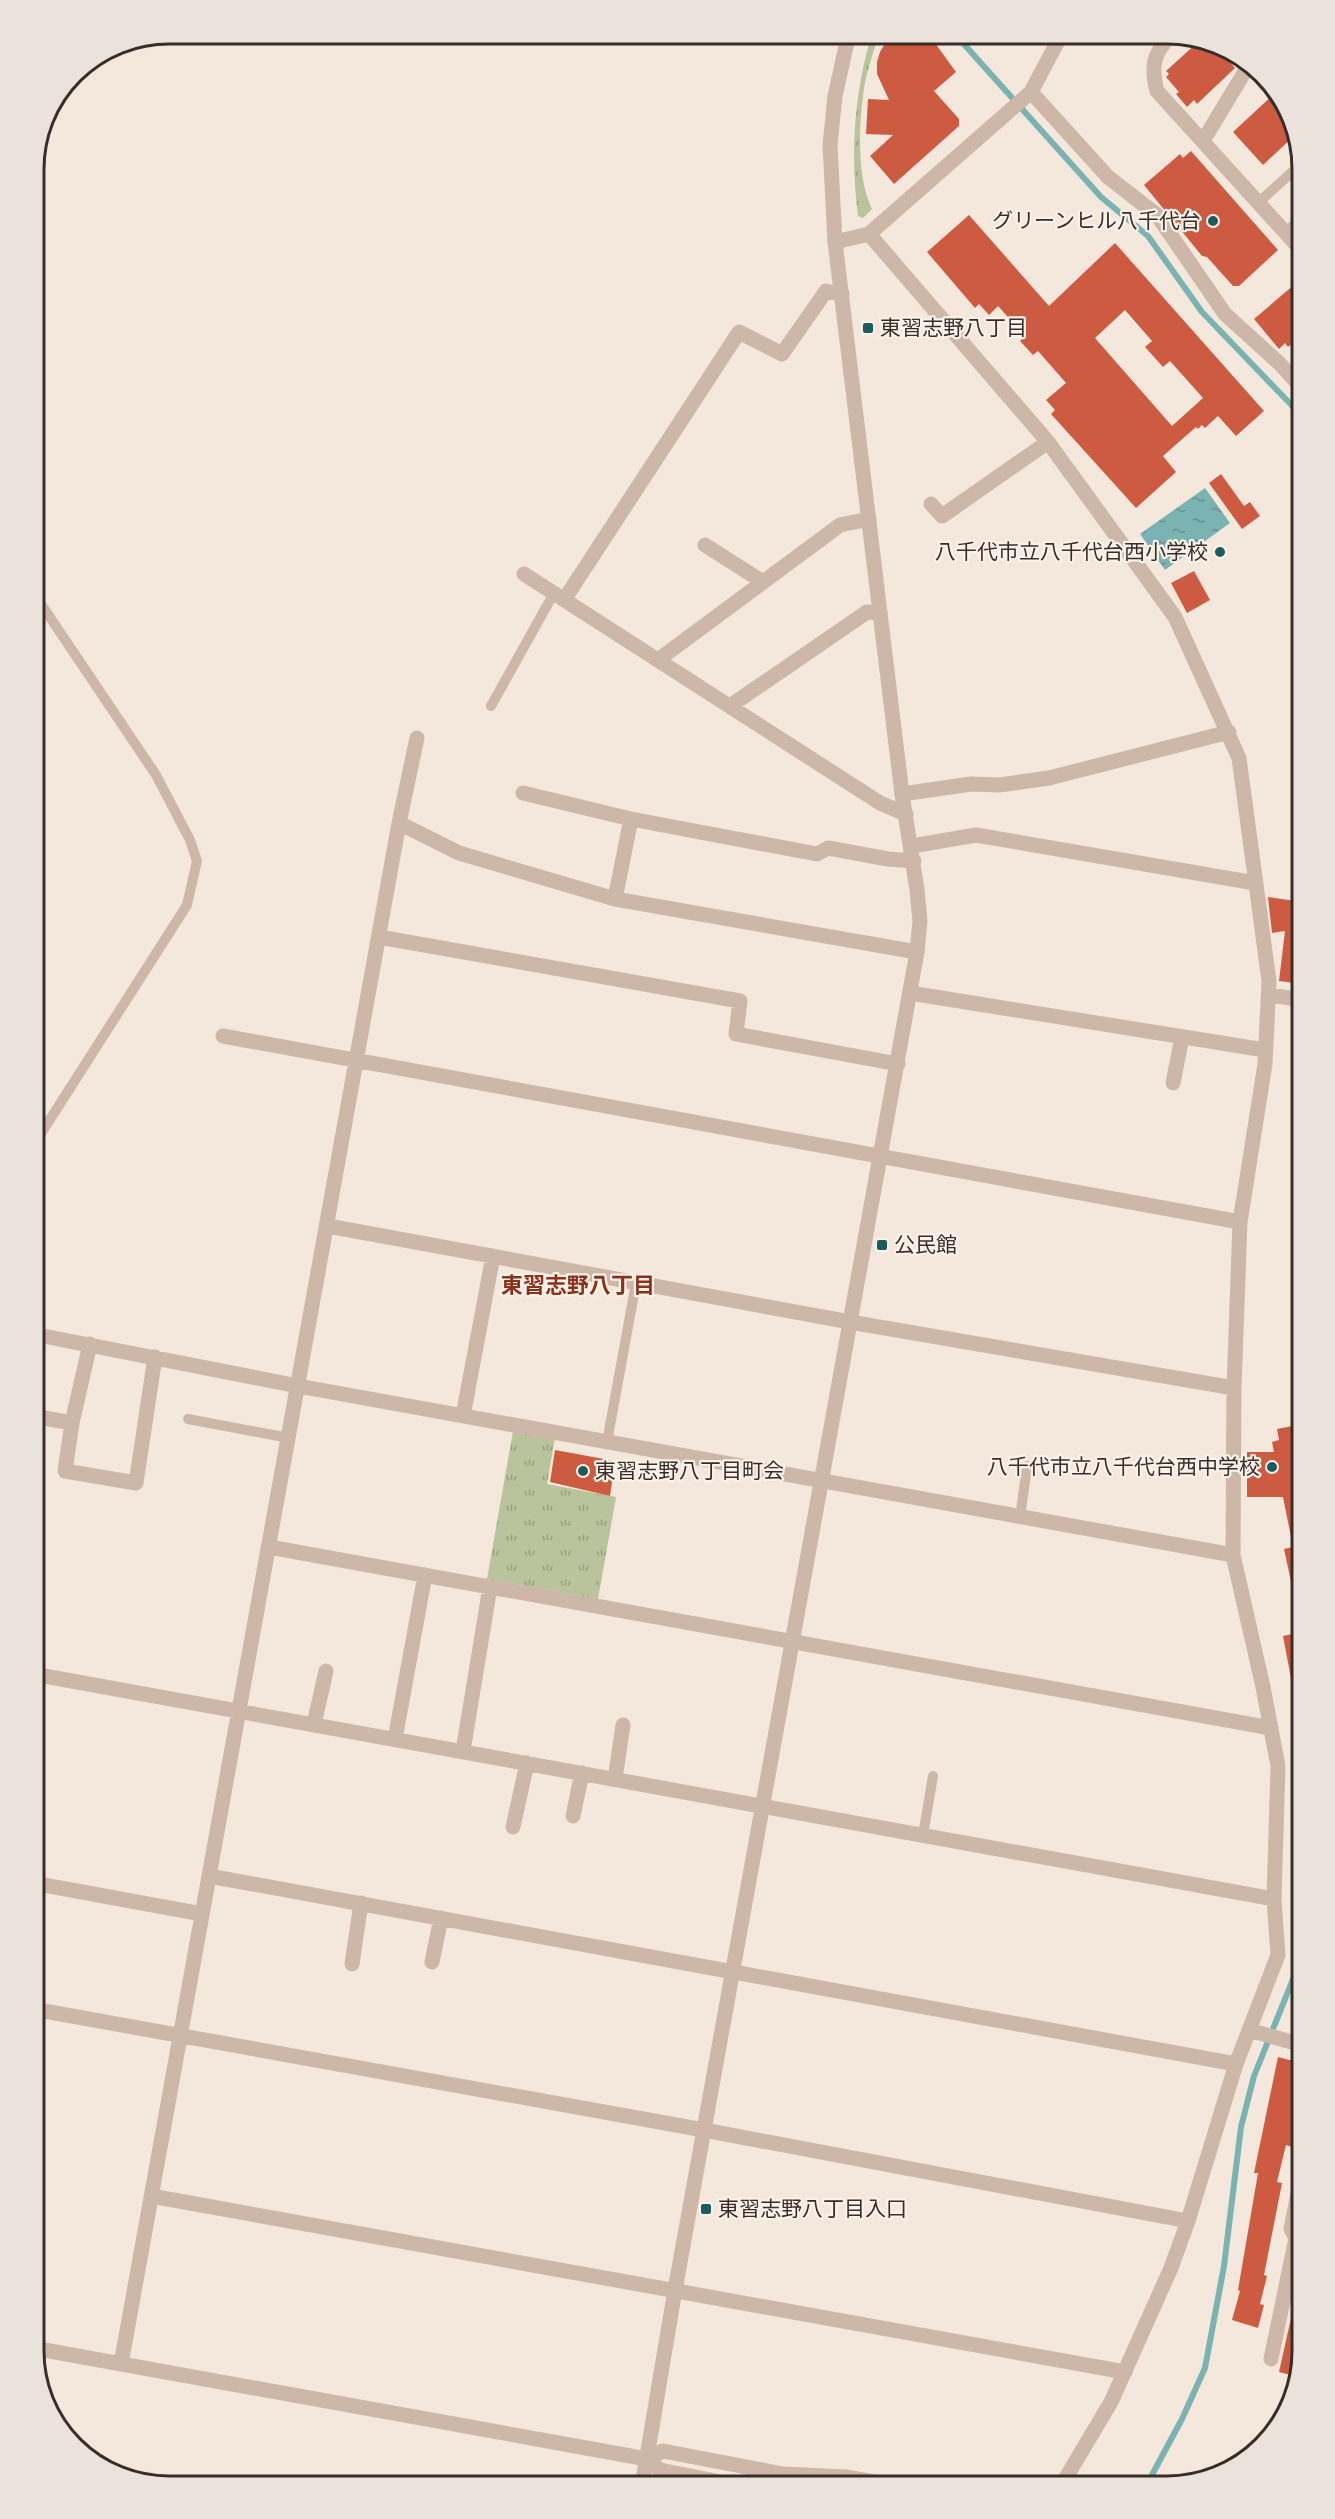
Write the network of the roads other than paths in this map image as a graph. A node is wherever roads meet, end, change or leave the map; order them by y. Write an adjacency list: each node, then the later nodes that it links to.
1 (847, 44): 13 (street)
2 (1058, 44): 5 (street)
3 (1164, 44): 6 (street)
4 (1245, 71): 6 (street)
5 (1022, 100): 11 (street); 15 (street)
6 (1203, 141): 8 (street)
7 (1292, 172): 8 (lane)
8 (1258, 202): 10 (street)
9 (1292, 226): 10 (lane)
10 (1286, 232): 12 (street)
11 (869, 234): 13 (street); 16 (street)
12 (1292, 239)
13 (835, 242): 14 (street)
14 (842, 294): 18 (street); 22 (street)
15 (1292, 377)
16 (1048, 442): 17 (street); 28 (street)
17 (931, 504)
18 (869, 519): 21 (street); 24 (street)
19 (705, 545): 21 (street)
20 (524, 574): 22 (street)
21 (763, 582): 25 (street)
22 (559, 596): 25 (street); 26 (lane)
23 (44, 608): 49 (lane)
24 (880, 613): 27 (street); 31 (street)
25 (658, 660): 27 (street)
26 (491, 706)
27 (730, 706): 32 (street)
28 (1229, 732): 31 (street); 36 (street)
29 (417, 738): 34 (street)
30 (524, 793): 33 (street)
31 (902, 794): 32 (street)
32 (906, 814): 35 (street)
33 (631, 819): 35 (street); 37 (street)
34 (399, 823): 37 (street); 38 (street)
35 (913, 854): 36 (street); 39 (street)
36 (1255, 883): 41 (street)
37 (615, 899): 39 (street)
38 (380, 937): 46 (street); 47 (street)
39 (917, 952): 40 (street)
40 (910, 993): 44 (street); 47 (street)
41 (1270, 995): 42 (street); 45 (street)
42 (1292, 998)
43 (222, 1036): 46 (street)
44 (1182, 1037): 45 (street); 48 (street)
45 (1265, 1050): 51 (street)
46 (358, 1061): 50 (street); 52 (street)
47 (898, 1064): 50 (street)
48 (1173, 1083)
49 (44, 1129)
50 (879, 1156): 51 (street); 55 (street)
51 (1240, 1222): 60 (street)
52 (328, 1226): 53 (street); 59 (street)
53 (493, 1256): 54 (street); 61 (street)
54 (636, 1283): 55 (street); 66 (lane)
55 (850, 1322): 60 (street); 68 (street)
56 (44, 1336): 57 (street)
57 (90, 1344): 58 (street); 64 (street)
58 (155, 1357): 59 (street); 64 (street)
59 (298, 1386): 61 (street); 65 (street)
60 (1234, 1388): 71 (street)
61 (463, 1416): 66 (street)
62 (44, 1418): 64 (street)
63 (188, 1419): 65 (lane)
64 (72, 1423)
65 (289, 1438): 70 (street)
66 (607, 1442): 68 (street)
67 (1027, 1466): 69 (lane)
68 (823, 1481): 69 (street); 74 (street)
69 (1020, 1518): 71 (street)
70 (269, 1546): 72 (street); 77 (street)
71 (1233, 1555): 80 (street)
72 (425, 1575): 73 (street); 81 (street)
73 (490, 1587): 74 (street); 82 (street)
74 (793, 1642): 80 (street); 87 (street)
75 (326, 1671): 78 (street)
76 (44, 1676): 77 (street)
77 (239, 1710): 78 (street); 91 (street)
78 (314, 1724): 81 (street)
79 (623, 1725): 86 (street)
80 (1271, 1728): 93 (street)
81 (395, 1739): 82 (street)
82 (463, 1751): 83 (street)
83 (527, 1763): 84 (street); 89 (street)
84 (582, 1773): 86 (street); 88 (street)
85 (933, 1776): 90 (lane)
86 (615, 1779): 87 (street)
87 (762, 1806): 90 (street); 99 (street)
88 (573, 1816)
89 (513, 1827)
90 (923, 1835): 93 (street)
91 (209, 1876): 94 (street); 95 (street)
92 (44, 1885): 95 (street)
93 (1274, 1899): 101 (street)
94 (361, 1903): 96 (street); 98 (street)
95 (202, 1914): 102 (street)
96 (441, 1918): 97 (street); 99 (street)
97 (432, 1962)
98 (352, 1964)
99 (733, 1971): 104 (street); 105 (street)
100 (44, 2011): 102 (street)
101 (1254, 2031): 103 (street); 104 (street)
102 (180, 2036): 105 (street); 106 (street)
103 (1292, 2042)
104 (1236, 2064): 107 (street)
105 (704, 2130): 107 (street); 109 (street)
106 (151, 2196): 109 (street); 112 (street)
107 (1188, 2221): 113 (street)
108 (1292, 2268): 111 (street)
109 (675, 2290): 113 (street); 114 (street)
110 (44, 2350): 112 (street)
111 (1271, 2358)
112 (120, 2364): 114 (street)
113 (1125, 2372): 118 (street)
114 (646, 2459): 115 (street); 116 (street); 117 (street)
115 (644, 2475)
116 (688, 2476)
117 (818, 2476)
118 (1067, 2476)

